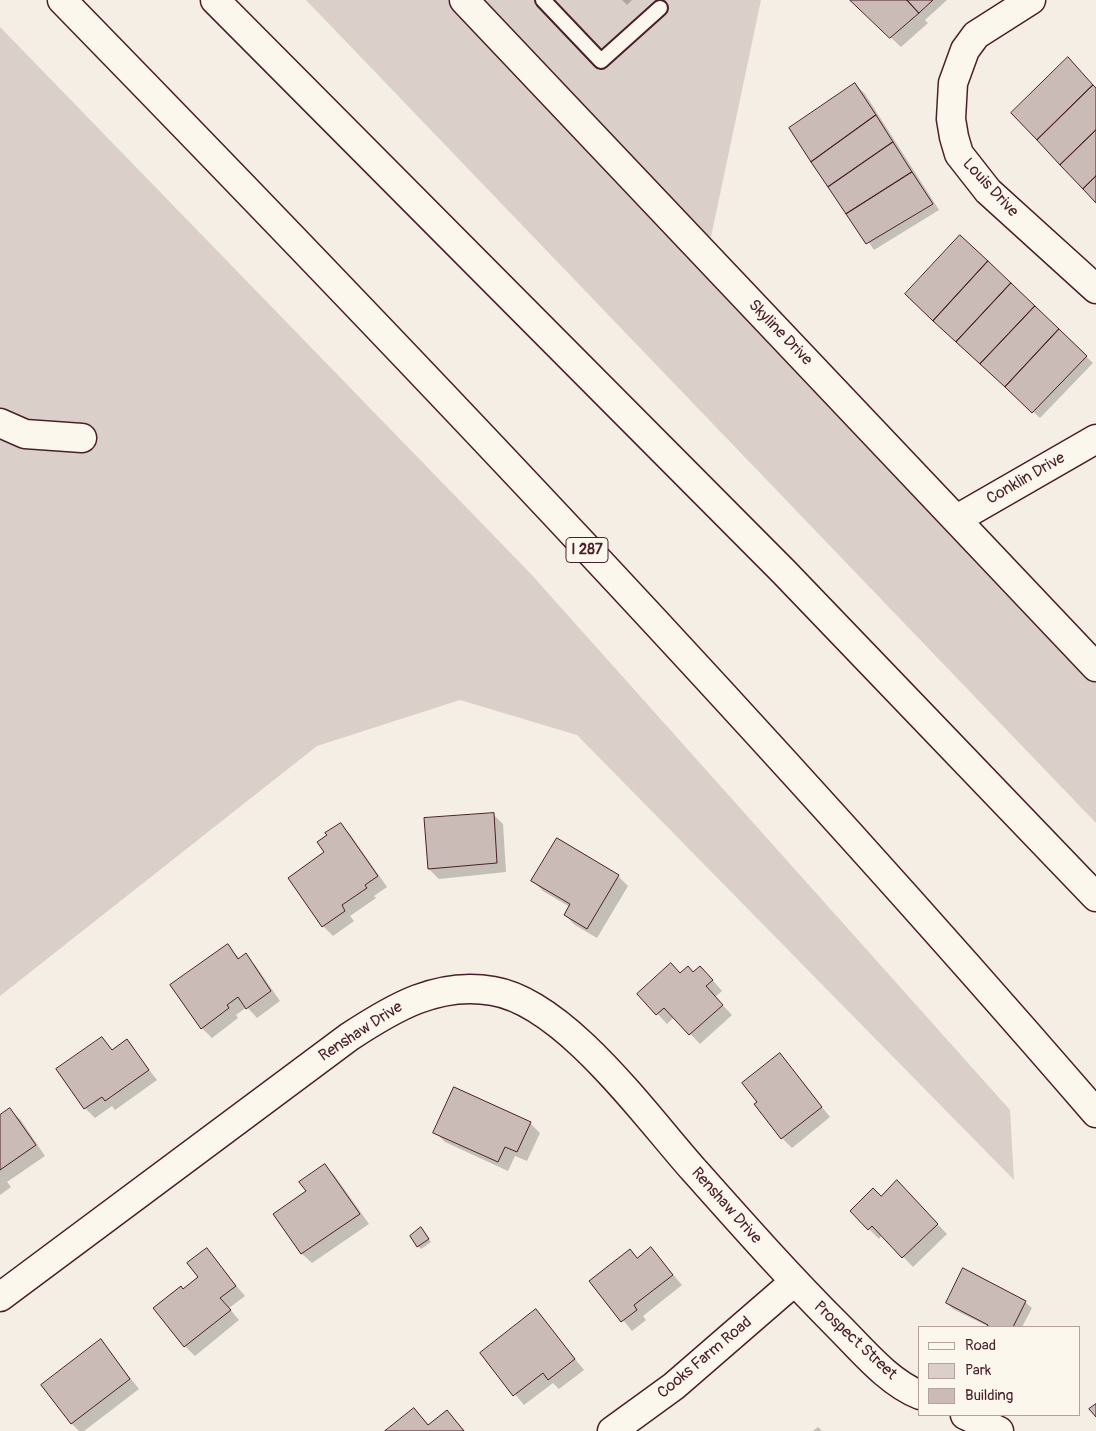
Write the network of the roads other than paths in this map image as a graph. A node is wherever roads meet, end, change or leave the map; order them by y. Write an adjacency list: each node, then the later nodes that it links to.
1 (62, 0): 14 (main road, I 287)
2 (215, 0): 13 (main road)
3 (464, 0): 11 (main road, Skyline Drive)
4 (543, 0): 6 (lane)
5 (1031, 0): 7 (main road, Louis Drive)
6 (660, 8)
7 (1096, 290)
8 (0, 423): 9 (main road)
9 (82, 438)
10 (1096, 440): 11 (main road, Conklin Drive)
11 (957, 519): 12 (main road, Skyline Drive)
12 (1096, 667)
13 (1096, 897)
14 (1096, 1113)
15 (794, 1282): 16 (main road, Renshaw Drive); 17 (main road, Prospect Street); 19 (main road, Cooks Farm Road)
16 (0, 1296)
17 (918, 1394)
18 (967, 1416): 20 (main road)
19 (612, 1431)
20 (999, 1431)

